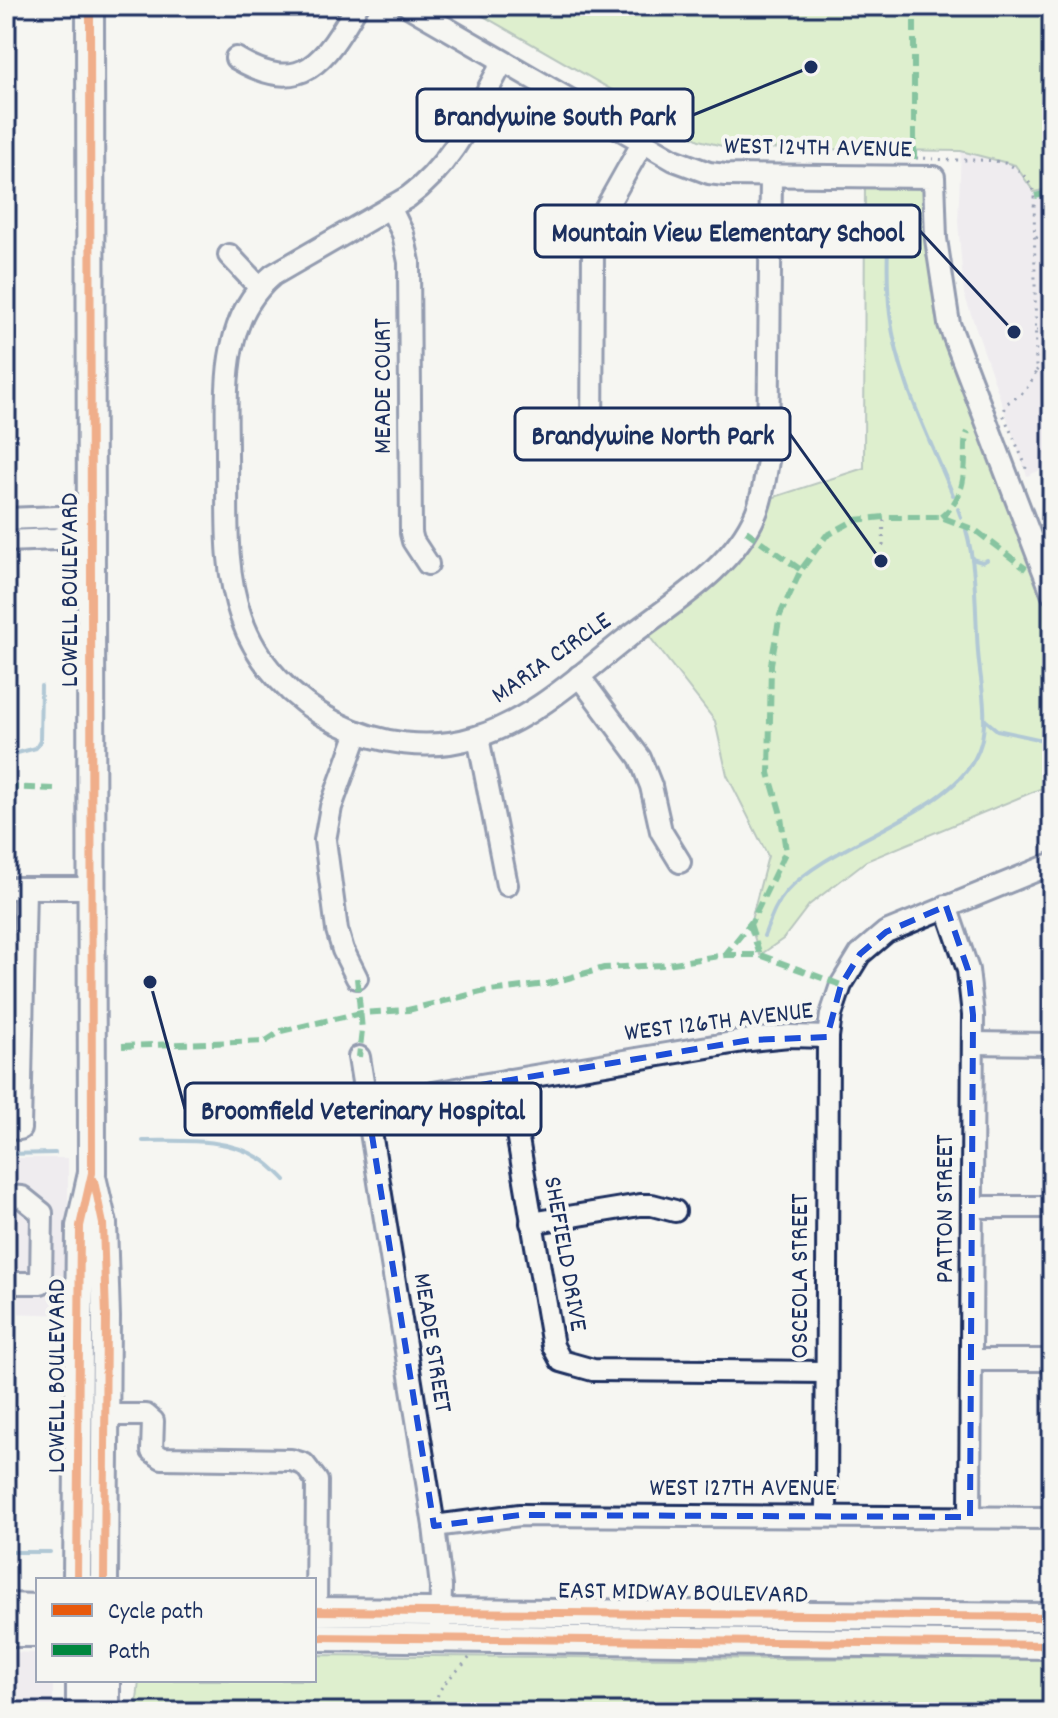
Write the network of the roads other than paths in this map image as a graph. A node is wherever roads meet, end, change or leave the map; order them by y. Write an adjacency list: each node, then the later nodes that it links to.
1 (90, 6): 13 (main road, LOWELL BOULEVARD)
2 (357, 6): 4 (street)
3 (408, 6): 5 (street, WEST 124TH AVENUE)
4 (236, 58)
5 (503, 62): 6 (street, WEST 124TH AVENUE); 8 (street, MARIA CIRCLE)
6 (643, 142): 7 (street, WEST 124TH AVENUE); 11 (street)
7 (771, 176): 15 (street, WEST 124TH AVENUE); 18 (street, MARIA CIRCLE)
8 (390, 207): 10 (street, MARIA CIRCLE); 16 (street, MEADE COURT)
9 (229, 255): 10 (street)
10 (259, 287): 19 (street, MARIA CIRCLE)
11 (592, 446)
12 (6, 519): 13 (street)
13 (91, 529): 14 (street); 25 (main road, LOWELL BOULEVARD)
14 (6, 541)
15 (1044, 549): 17 (street)
16 (428, 564)
17 (1052, 593)
18 (579, 676): 20 (street, MARIA CIRCLE); 21 (street)
19 (358, 732): 20 (street, MARIA CIRCLE); 27 (street)
20 (478, 737): 23 (street)
21 (680, 862)
22 (1052, 864): 26 (street, WEST 126TH AVENUE)
23 (507, 885)
24 (16, 888): 25 (street); 34 (street)
25 (91, 888): 35 (main road, LOWELL BOULEVARD)
26 (946, 906): 28 (street, WEST 126TH AVENUE); 29 (street, PATTON STREET)
27 (357, 978)
28 (828, 1037): 32 (street, WEST 126TH AVENUE); 45 (street, OSCEOLA STREET)
29 (973, 1043): 30 (street); 37 (street, PATTON STREET)
30 (1052, 1044)
31 (359, 1057): 33 (street, MEADE STREET)
32 (508, 1080): 33 (street, WEST 126TH AVENUE); 40 (street, SHEFIELD DRIVE)
33 (367, 1104): 50 (street, MEADE STREET)
34 (6, 1128)
35 (92, 1173): 42 (main road, LOWELL BOULEVARD); 46 (main road, LOWELL BOULEVARD)
36 (6, 1196): 41 (street)
37 (972, 1207): 38 (street); 43 (street, PATTON STREET)
38 (1052, 1207)
39 (675, 1211): 40 (street)
40 (531, 1223): 45 (street, SHEFIELD DRIVE)
41 (6, 1283)
42 (78, 1311): 46 (main road); 51 (main road, LOWELL BOULEVARD)
43 (971, 1360): 44 (street); 48 (street, PATTON STREET)
44 (1052, 1360)
45 (826, 1372): 47 (street, OSCEOLA STREET)
46 (106, 1415): 52 (main road, LOWELL BOULEVARD); 53 (street)
47 (826, 1516): 48 (street, WEST 127TH AVENUE); 50 (street, WEST 127TH AVENUE)
48 (970, 1517): 49 (street, WEST 127TH AVENUE)
49 (1052, 1518)
50 (434, 1526): 57 (street, MEADE STREET)
51 (77, 1578)
52 (104, 1578)
53 (316, 1578)
54 (6, 1607): 55 (main road)
55 (36, 1608)
56 (316, 1611): 57 (main road, EAST MIDWAY BOULEVARD)
57 (441, 1612): 58 (main road, EAST MIDWAY BOULEVARD); 62 (street, MEADE STREET)
58 (1052, 1617)
59 (6, 1633): 60 (main road)
60 (36, 1633)
61 (316, 1637): 62 (main road, EAST MIDWAY BOULEVARD)
62 (440, 1639): 63 (main road, EAST MIDWAY BOULEVARD)
63 (1052, 1645)
64 (80, 1682): 66 (main road)
65 (106, 1682): 67 (main road)
66 (80, 1712)
67 (106, 1712)

